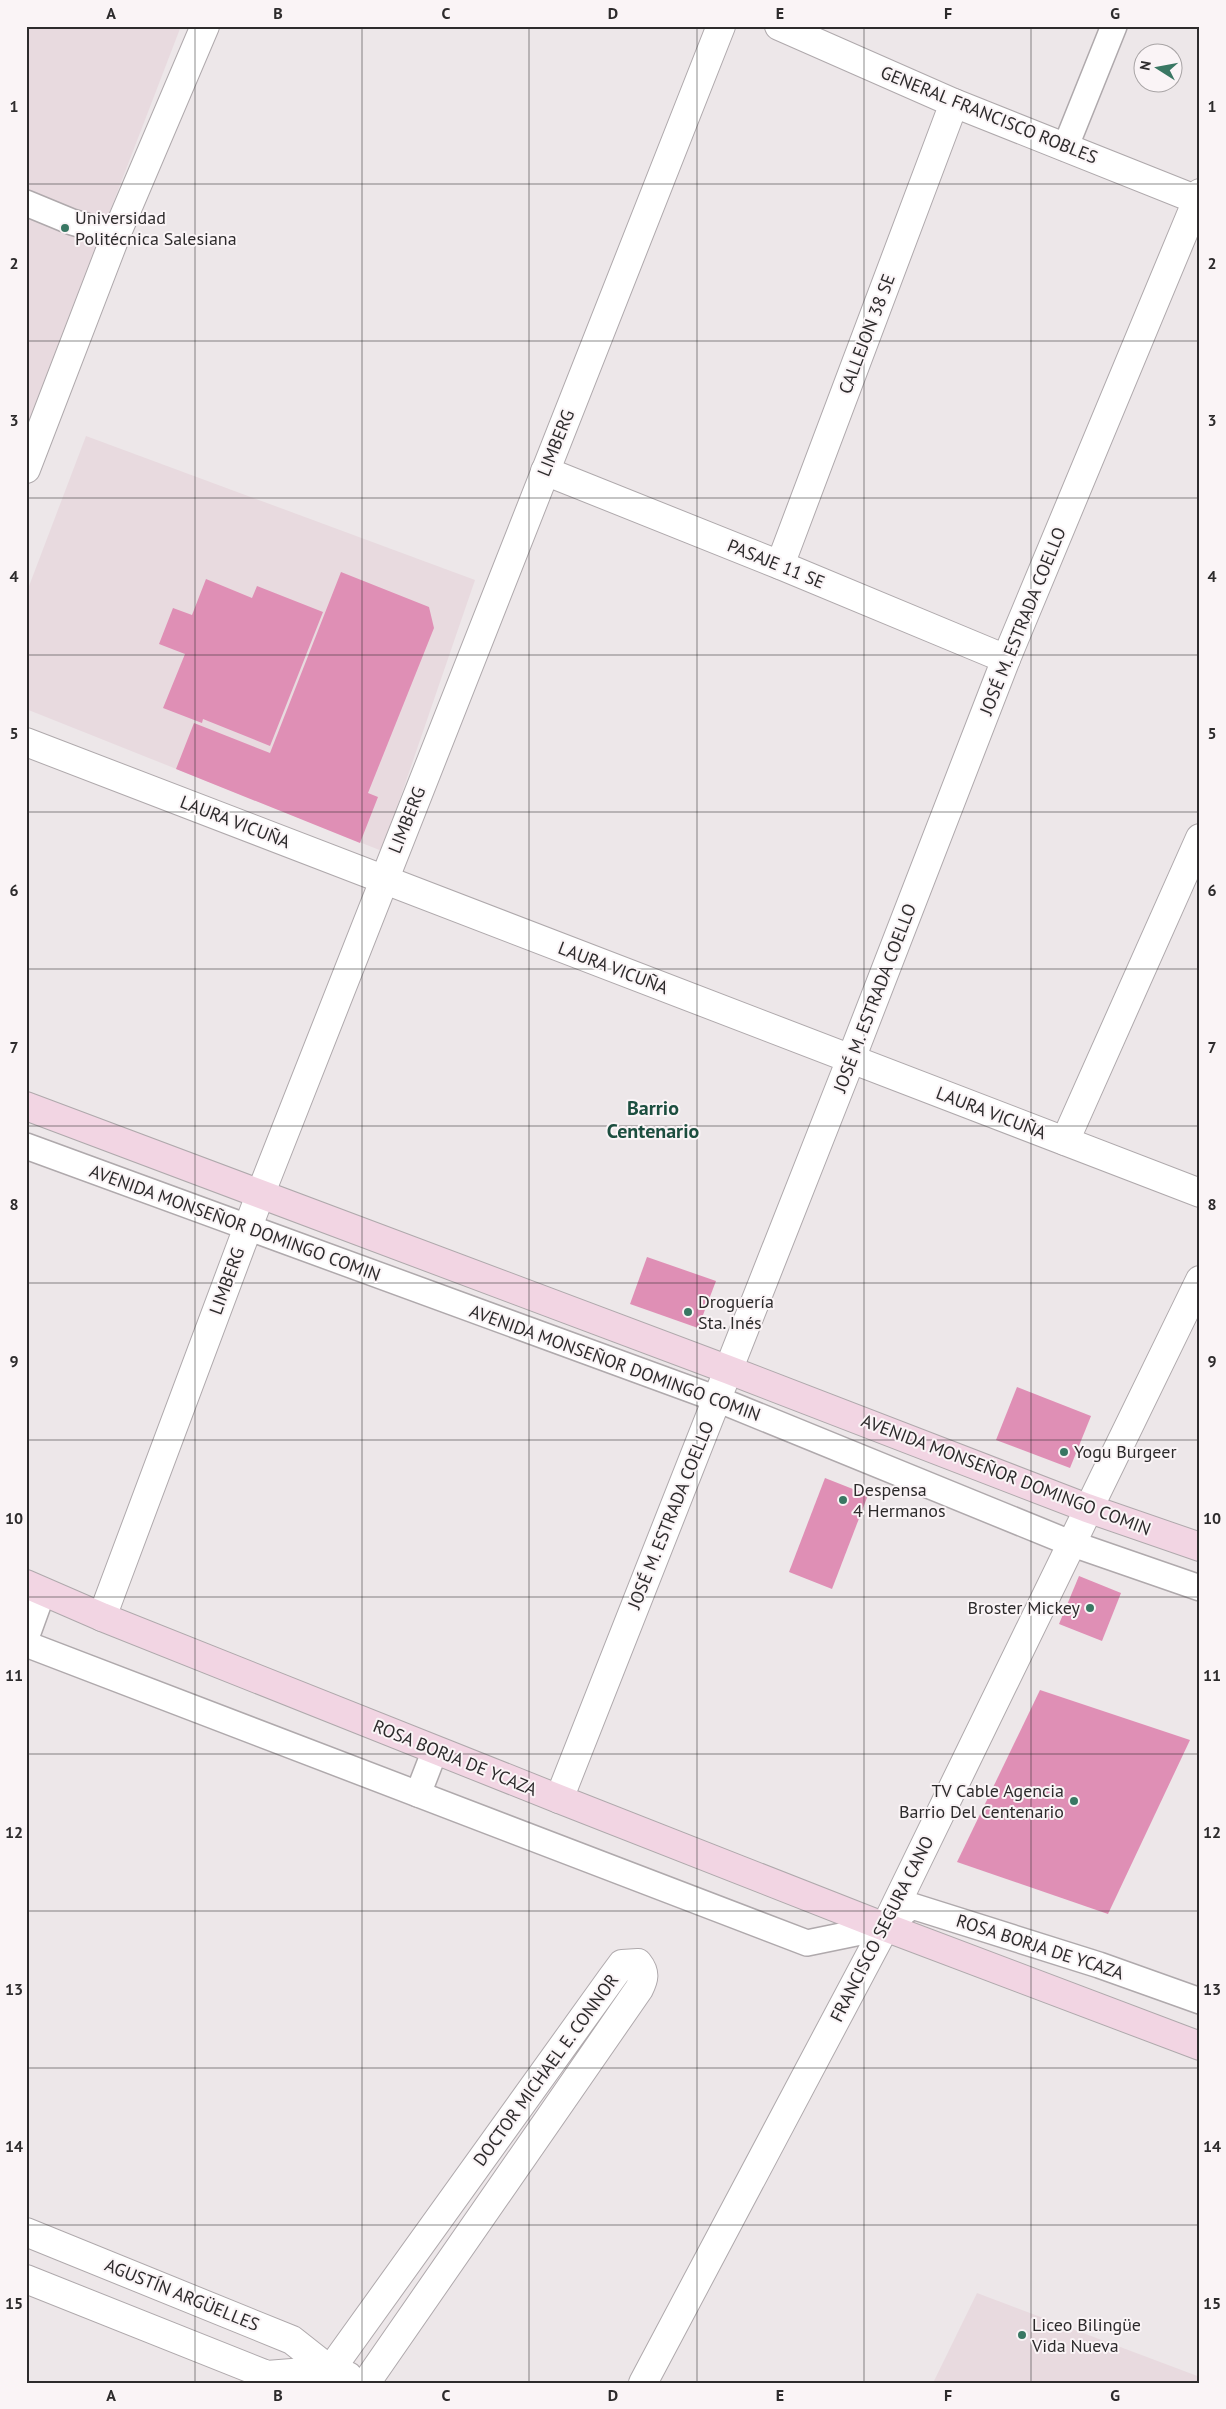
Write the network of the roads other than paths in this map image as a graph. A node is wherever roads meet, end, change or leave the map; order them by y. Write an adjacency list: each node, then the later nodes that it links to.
1 (204, 26): 9 (street)
2 (721, 26): 11 (street, LIMBERG)
3 (779, 26): 5 (street, GENERAL FRANCISCO ROBLES)
4 (1114, 26): 6 (lane)
5 (954, 103): 6 (street, GENERAL FRANCISCO ROBLES); 12 (street, CALLEJON 38 SE)
6 (1065, 148): 7 (street, GENERAL FRANCISCO ROBLES)
7 (1199, 198): 13 (street, JOSÉ M. ESTRADA COELLO)
8 (26, 204): 9 (lane)
9 (116, 235): 10 (street)
10 (26, 469)
11 (545, 471): 12 (street, PASAJE 11 SE); 16 (street, LIMBERG)
12 (780, 565): 13 (street, PASAJE 11 SE)
13 (1006, 659): 17 (street, JOSÉ M. ESTRADA COELLO)
14 (26, 742): 16 (street, LAURA VICUÑA)
15 (1200, 838): 19 (street)
16 (384, 880): 17 (street, LAURA VICUÑA); 22 (street, LIMBERG)
17 (851, 1059): 19 (street, LAURA VICUÑA); 25 (street, JOSÉ M. ESTRADA COELLO)
18 (26, 1106): 22 (main road, AVENIDA MONSEÑOR DOMINGO COMIN)
19 (1065, 1141): 21 (street, LAURA VICUÑA)
20 (26, 1146): 23 (lane, AVENIDA MONSEÑOR DOMINGO COMIN)
21 (1200, 1193)
22 (260, 1195): 23 (street, LIMBERG); 25 (main road, AVENIDA MONSEÑOR DOMINGO COMIN)
23 (247, 1228): 26 (lane, AVENIDA MONSEÑOR DOMINGO COMIN); 32 (street, LIMBERG)
24 (1200, 1280): 27 (street, FRANCISCO SEGURA CANO)
25 (729, 1370): 26 (street, JOSÉ M. ESTRADA COELLO); 27 (main road, AVENIDA MONSEÑOR DOMINGO COMIN)
26 (717, 1400): 28 (lane, AVENIDA MONSEÑOR DOMINGO COMIN); 37 (street, JOSÉ M. ESTRADA COELLO)
27 (1087, 1508): 28 (street, FRANCISCO SEGURA CANO); 29 (main road, AVENIDA MONSEÑOR DOMINGO COMIN)
28 (1070, 1543): 31 (lane, AVENIDA MONSEÑOR DOMINGO COMIN); 38 (street, FRANCISCO SEGURA CANO)
29 (1200, 1547)
30 (35, 1588): 32 (main road, ROSA BORJA DE YCAZA); 33 (lane)
31 (1200, 1588)
32 (102, 1617): 35 (main road, ROSA BORJA DE YCAZA)
33 (26, 1638)
34 (26, 1644): 36 (lane, ROSA BORJA DE YCAZA)
35 (435, 1750): 36 (lane); 37 (main road, ROSA BORJA DE YCAZA)
36 (418, 1794): 38 (lane, ROSA BORJA DE YCAZA)
37 (559, 1799): 38 (main road, ROSA BORJA DE YCAZA)
38 (885, 1927): 39 (lane, ROSA BORJA DE YCAZA); 40 (main road, ROSA BORJA DE YCAZA); 45 (street, FRANCISCO SEGURA CANO)
39 (1200, 2001)
40 (1200, 2046)
41 (26, 2232): 43 (street, AGUSTÍN ARGÜELLES)
42 (26, 2279): 43 (street, AGUSTÍN ARGÜELLES)
43 (326, 2376): 44 (street, AGUSTÍN ARGÜELLES); 44 (street, DOCTOR MICHAEL E. CONNOR)
44 (366, 2383)
45 (643, 2383)

